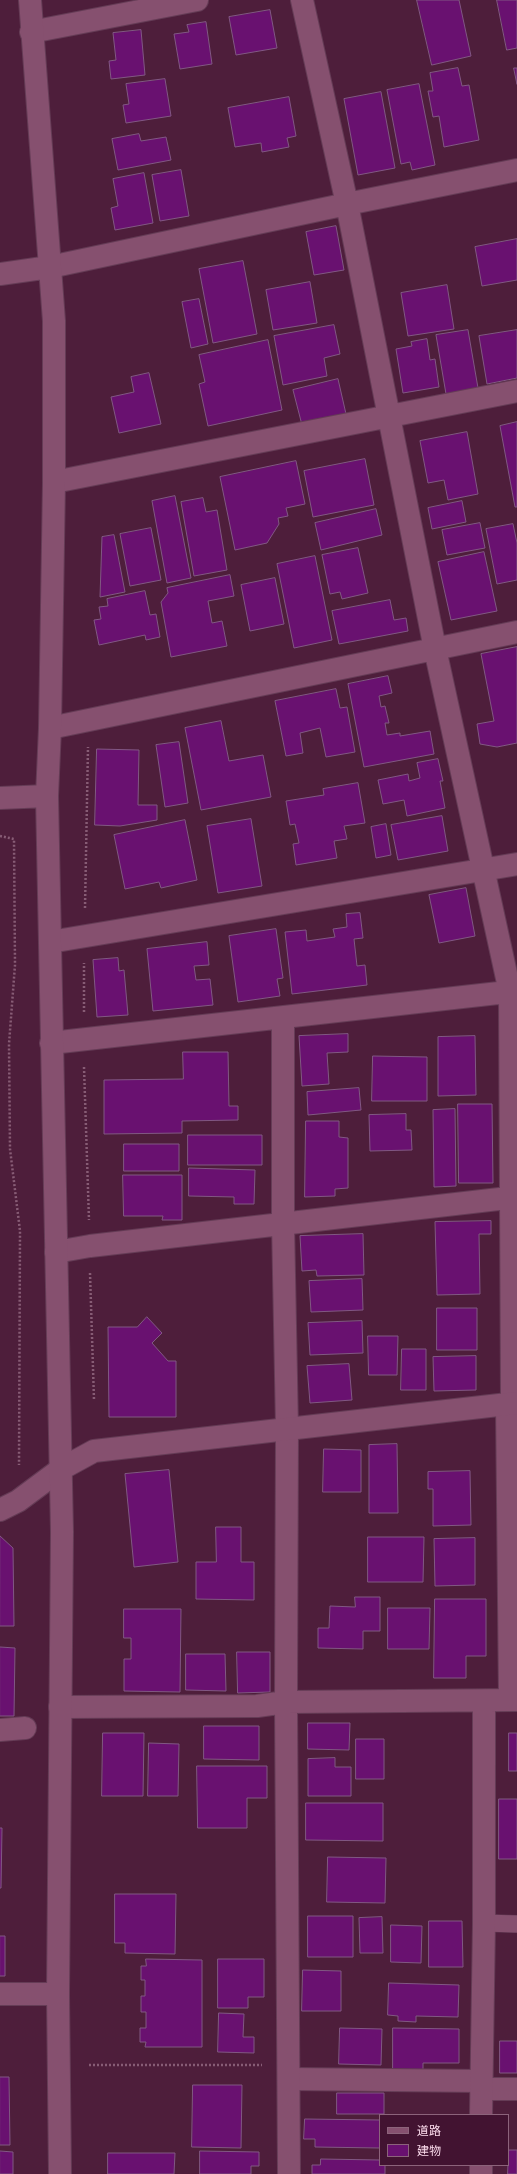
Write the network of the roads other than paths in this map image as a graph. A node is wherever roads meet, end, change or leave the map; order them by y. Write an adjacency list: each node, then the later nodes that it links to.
1 (30, 0): 4 (street)
2 (197, 0): 4 (street)
3 (302, 0): 6 (street)
4 (31, 32): 7 (street)
5 (517, 170): 6 (street)
6 (347, 204): 7 (street); 10 (street)
7 (50, 267): 8 (street); 11 (street)
8 (0, 274)
9 (517, 391): 10 (street)
10 (389, 416): 11 (street); 13 (street)
11 (54, 482): 14 (street)
12 (517, 632): 13 (street)
13 (435, 649): 14 (street); 18 (street)
14 (50, 728): 15 (street)
15 (47, 796): 16 (street); 19 (street)
16 (0, 798)
17 (517, 864): 18 (street)
18 (484, 870): 19 (street); 20 (street)
19 (50, 942): 22 (street)
20 (513, 991): 21 (street); 23 (street)
21 (284, 1018): 22 (street); 24 (street)
22 (51, 1043): 25 (street)
23 (514, 1198): 24 (street); 26 (street)
24 (284, 1223): 25 (street); 27 (street)
25 (56, 1252): 28 (street)
26 (512, 1403): 27 (street); 31 (street)
27 (287, 1428): 28 (street); 32 (street)
28 (61, 1469): 29 (street); 33 (street)
29 (0, 1510)
30 (484, 1700): 31 (street); 32 (street); 36 (street)
31 (513, 1700)
32 (286, 1702): 33 (street); 40 (street)
33 (60, 1707): 39 (street)
34 (25, 1728): 35 (street)
35 (0, 1730)
36 (484, 1923): 37 (lane); 41 (street)
37 (517, 1924)
38 (0, 1994): 39 (street)
39 (58, 1994): 44 (street)
40 (290, 2079): 41 (street); 45 (street)
41 (481, 2085): 42 (street); 43 (street)
42 (517, 2090)
43 (481, 2114)
44 (60, 2174)
45 (289, 2174)

